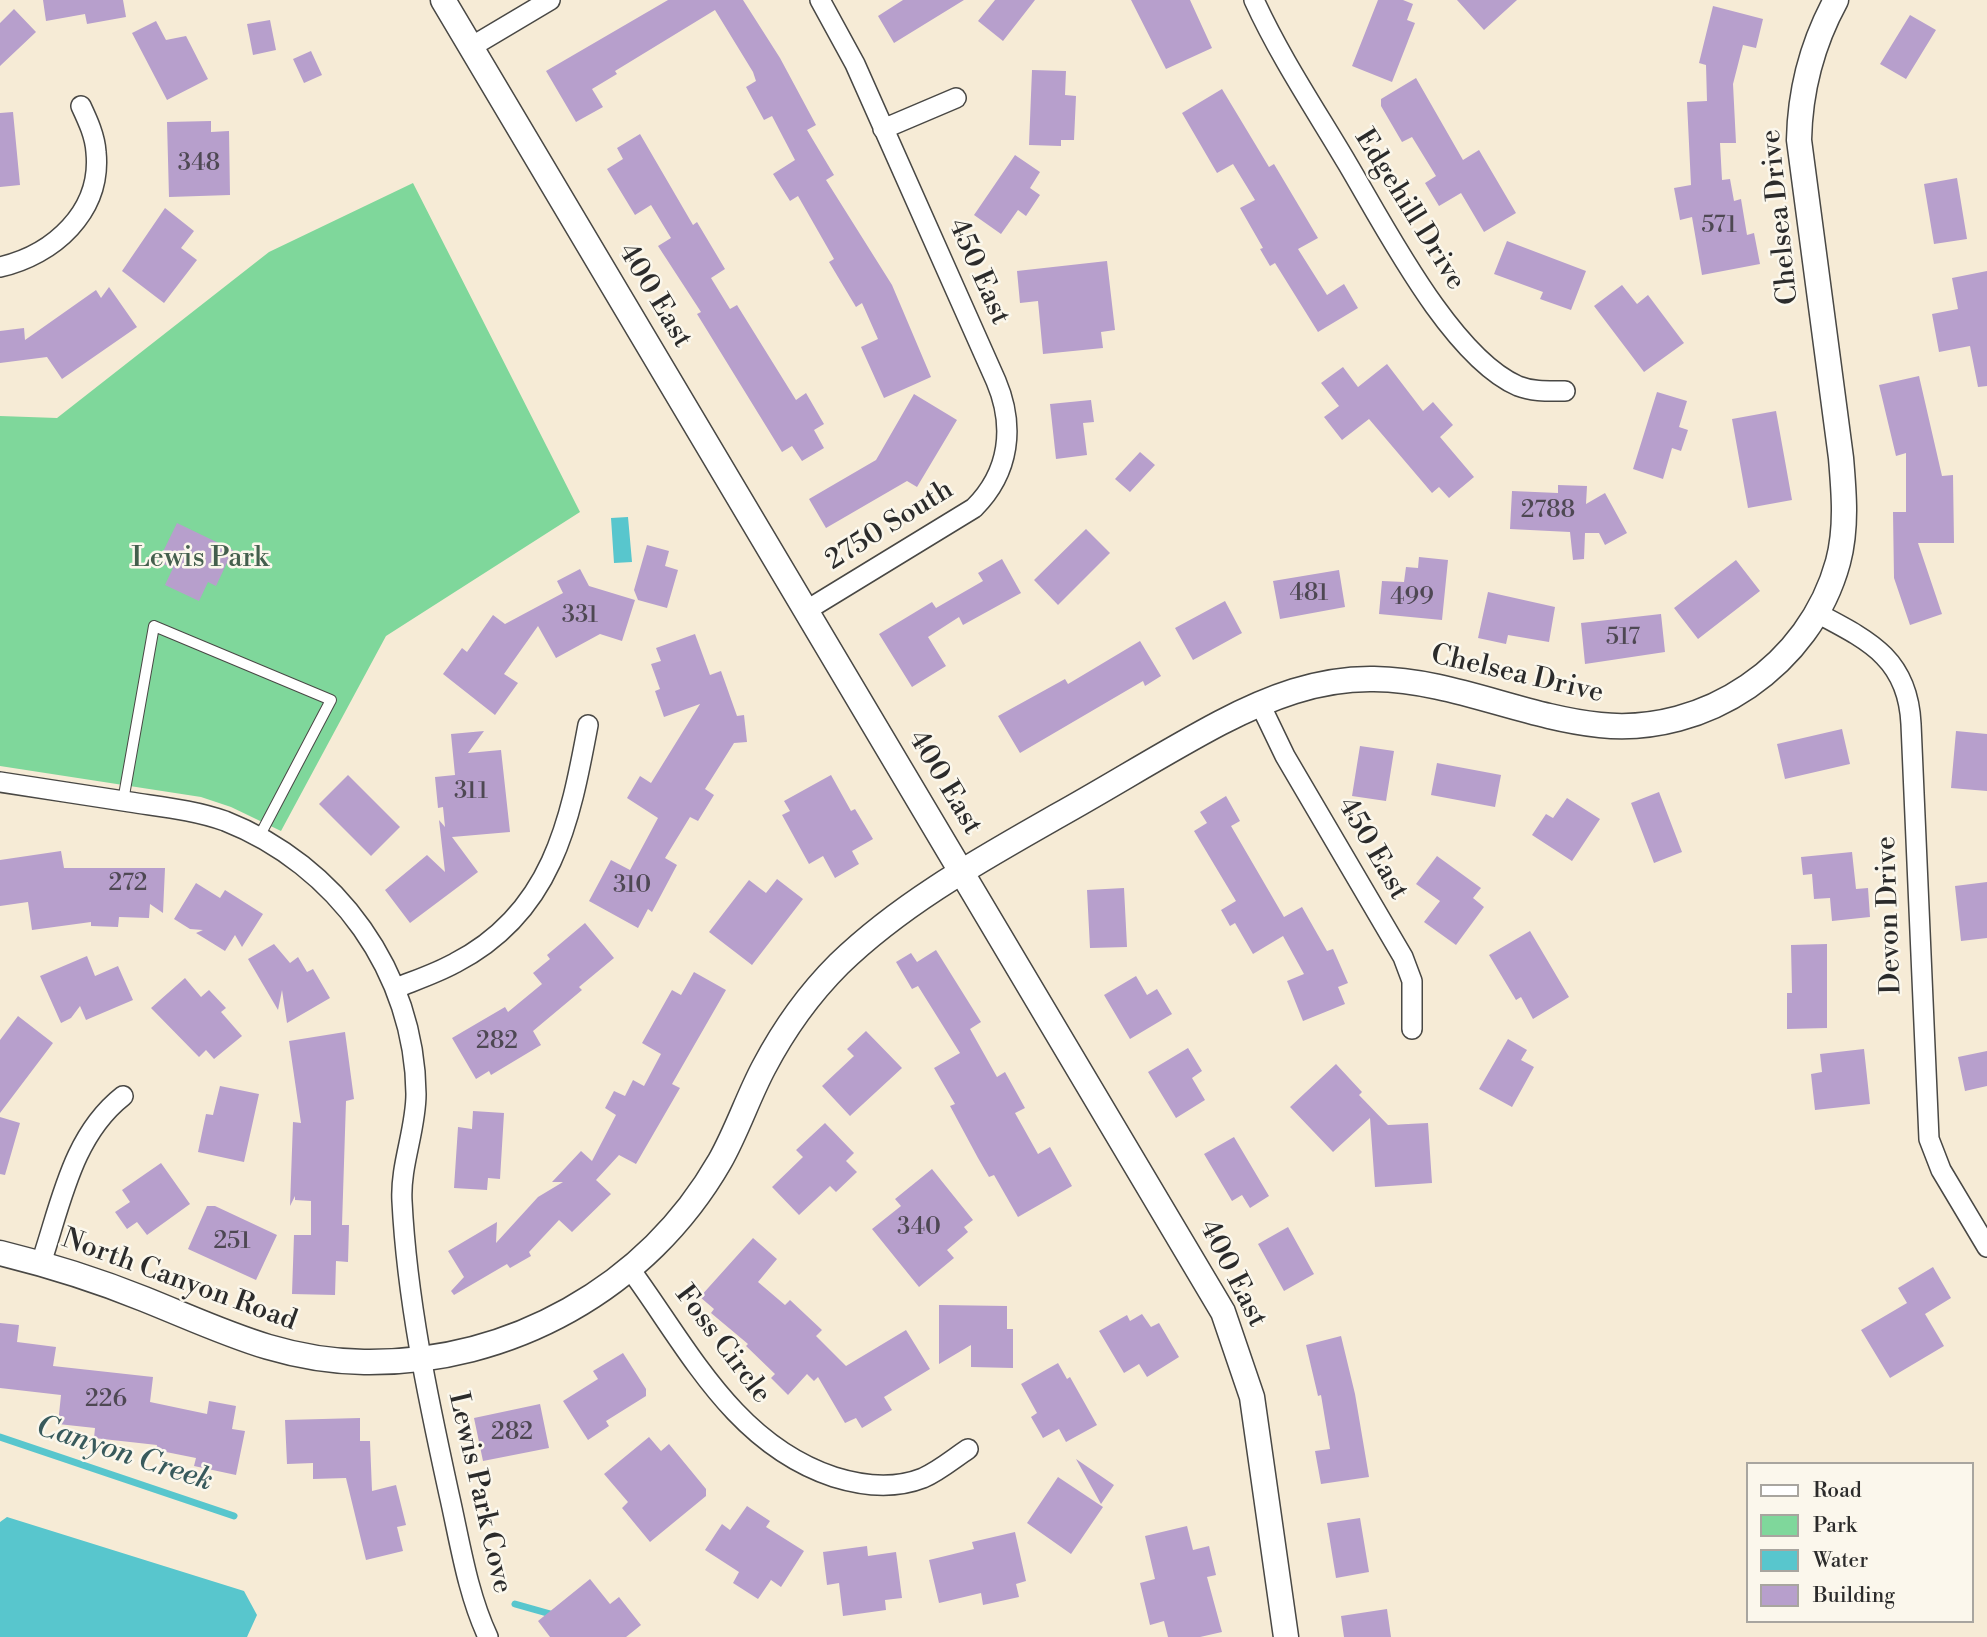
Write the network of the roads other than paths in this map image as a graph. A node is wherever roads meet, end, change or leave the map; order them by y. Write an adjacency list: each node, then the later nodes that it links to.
1 (443, 0): 6 (street, 400 East)
2 (550, 0): 6 (street)
3 (820, 0): 9 (street, 450 East)
4 (1255, 0): 11 (street, Edgehill Drive)
5 (1836, 0): 14 (street, Chelsea Drive)
6 (471, 47): 13 (street, 400 East)
7 (956, 98): 9 (street)
8 (81, 106): 10 (street)
9 (883, 129): 12 (street, 450 East)
10 (0, 267)
11 (1565, 391)
12 (1008, 443): 13 (street, 2750 South)
13 (807, 610): 20 (street, 400 East)
14 (1815, 612): 15 (street, Chelsea Drive); 24 (street, Devon Drive)
15 (1260, 704): 20 (street, Chelsea Drive); 22 (street, 450 East)
16 (588, 725): 21 (street)
17 (0, 782): 18 (street, Lewis Park Cove)
18 (123, 801): 19 (street, Lewis Park Cove); 19 (lane)
19 (259, 837): 21 (street, Lewis Park Cove)
20 (962, 872): 27 (street, North Canyon Road); 31 (street, 400 East)
21 (396, 988): 28 (street, Lewis Park Cove)
22 (1412, 1029)
23 (123, 1096): 26 (street)
24 (1987, 1247)
25 (0, 1254): 26 (street, North Canyon Road)
26 (41, 1263): 28 (street, North Canyon Road)
27 (629, 1269): 28 (street, North Canyon Road); 29 (street, Foss Circle)
28 (421, 1360): 30 (street, Lewis Park Cove)
29 (968, 1449)
30 (488, 1637)
31 (1286, 1637)

